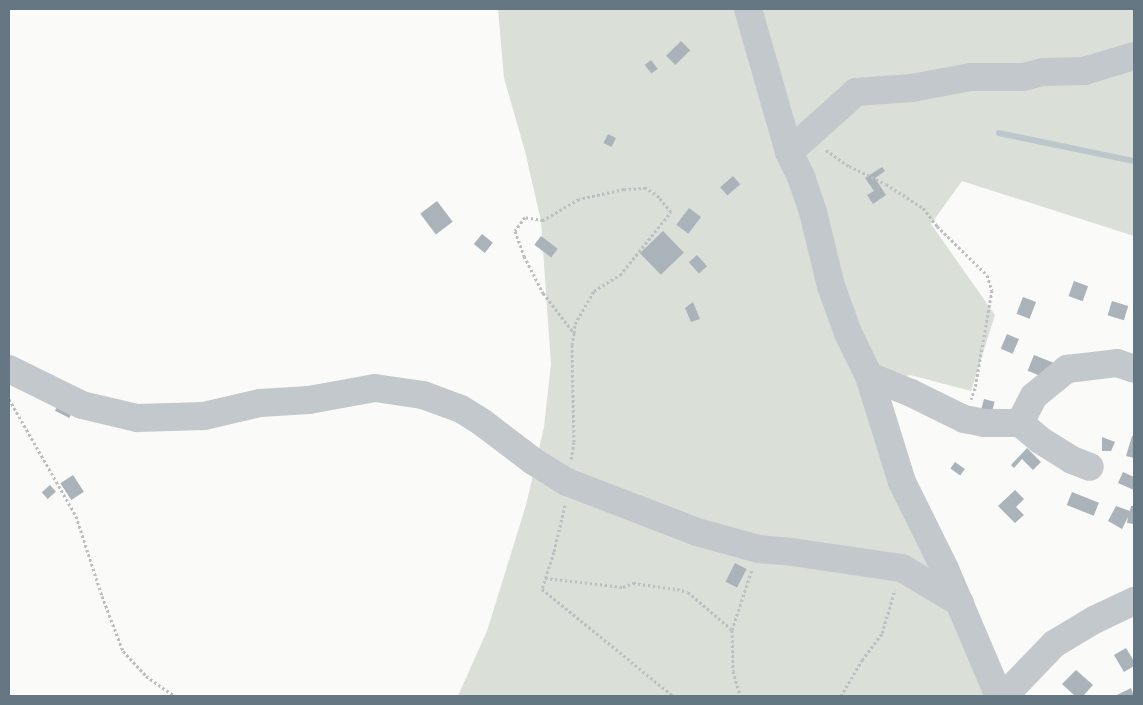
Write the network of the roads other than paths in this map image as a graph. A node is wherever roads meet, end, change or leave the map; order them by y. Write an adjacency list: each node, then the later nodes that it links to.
1 (748, 9): 3 (street)
2 (1134, 56): 3 (street)
3 (797, 146): 6 (street)
4 (9, 369): 10 (street)
5 (1134, 369): 7 (street)
6 (869, 376): 7 (street); 10 (street)
7 (1020, 423): 8 (street)
8 (1090, 467)
9 (1134, 601): 12 (street)
10 (960, 603): 11 (street)
11 (999, 696)
12 (1004, 696)

